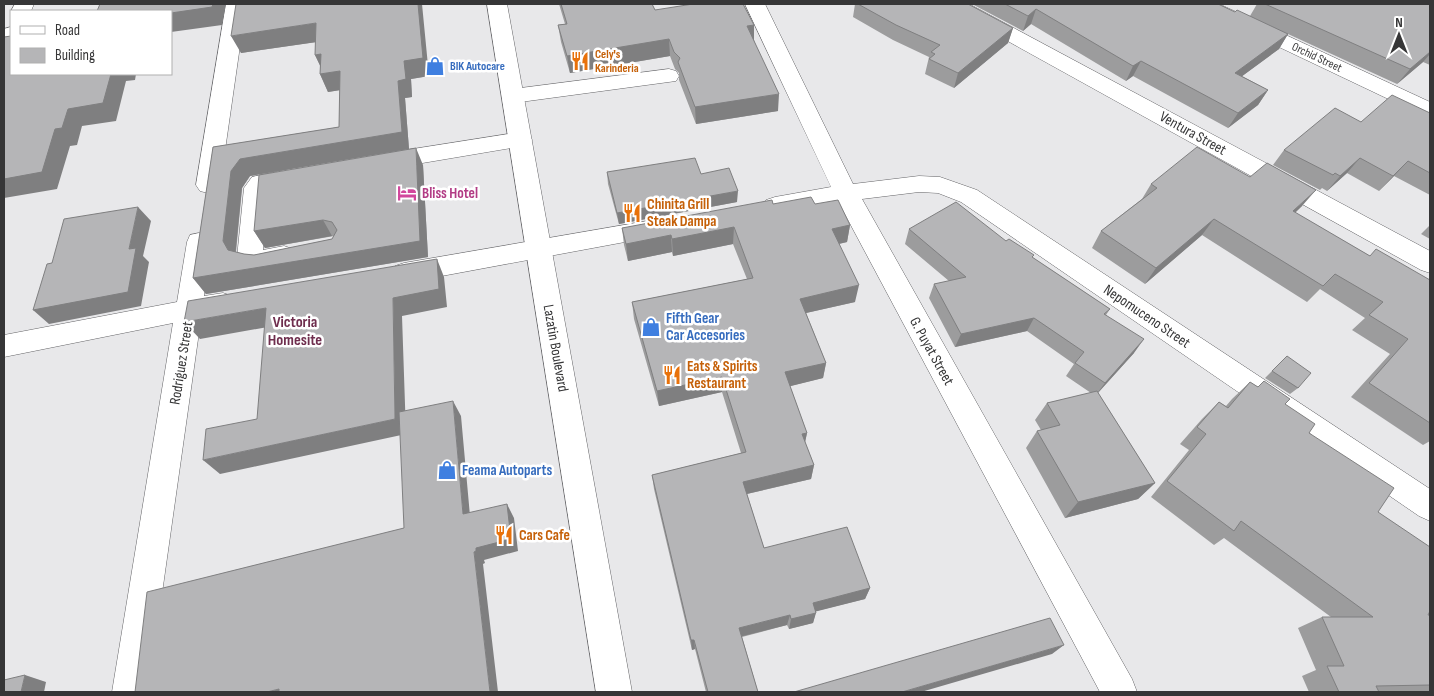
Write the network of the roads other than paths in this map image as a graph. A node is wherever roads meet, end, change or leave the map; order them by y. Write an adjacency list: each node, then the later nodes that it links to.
1 (236, 4): 22 (street, Rodriguez Street)
2 (497, 4): 9 (street, Lazatin Boulevard)
3 (755, 4): 14 (street, G. Puyat Street)
4 (955, 4): 19 (street, Ventura Street)
5 (1204, 4): 10 (street, Orchid Street)
6 (10, 35): 7 (street)
7 (4, 49)
8 (669, 76): 9 (street)
9 (513, 96): 11 (street, Lazatin Boulevard)
10 (1430, 110)
11 (520, 140): 12 (street); 17 (street, Lazatin Boulevard)
12 (356, 166)
13 (318, 172): 18 (street)
14 (846, 193): 15 (street, Nepomuceno Street); 24 (street, Nepomuceno Street); 27 (street, G. Puyat Street)
15 (750, 211)
16 (682, 224): 17 (street)
17 (539, 250): 20 (street); 26 (street, Lazatin Boulevard)
18 (304, 252)
19 (1430, 263)
20 (384, 276)
21 (248, 299): 22 (street)
22 (189, 308): 23 (street); 25 (street, Rodriguez Street)
23 (4, 346)
24 (1430, 506)
25 (130, 692)
26 (614, 692)
27 (1119, 692)

